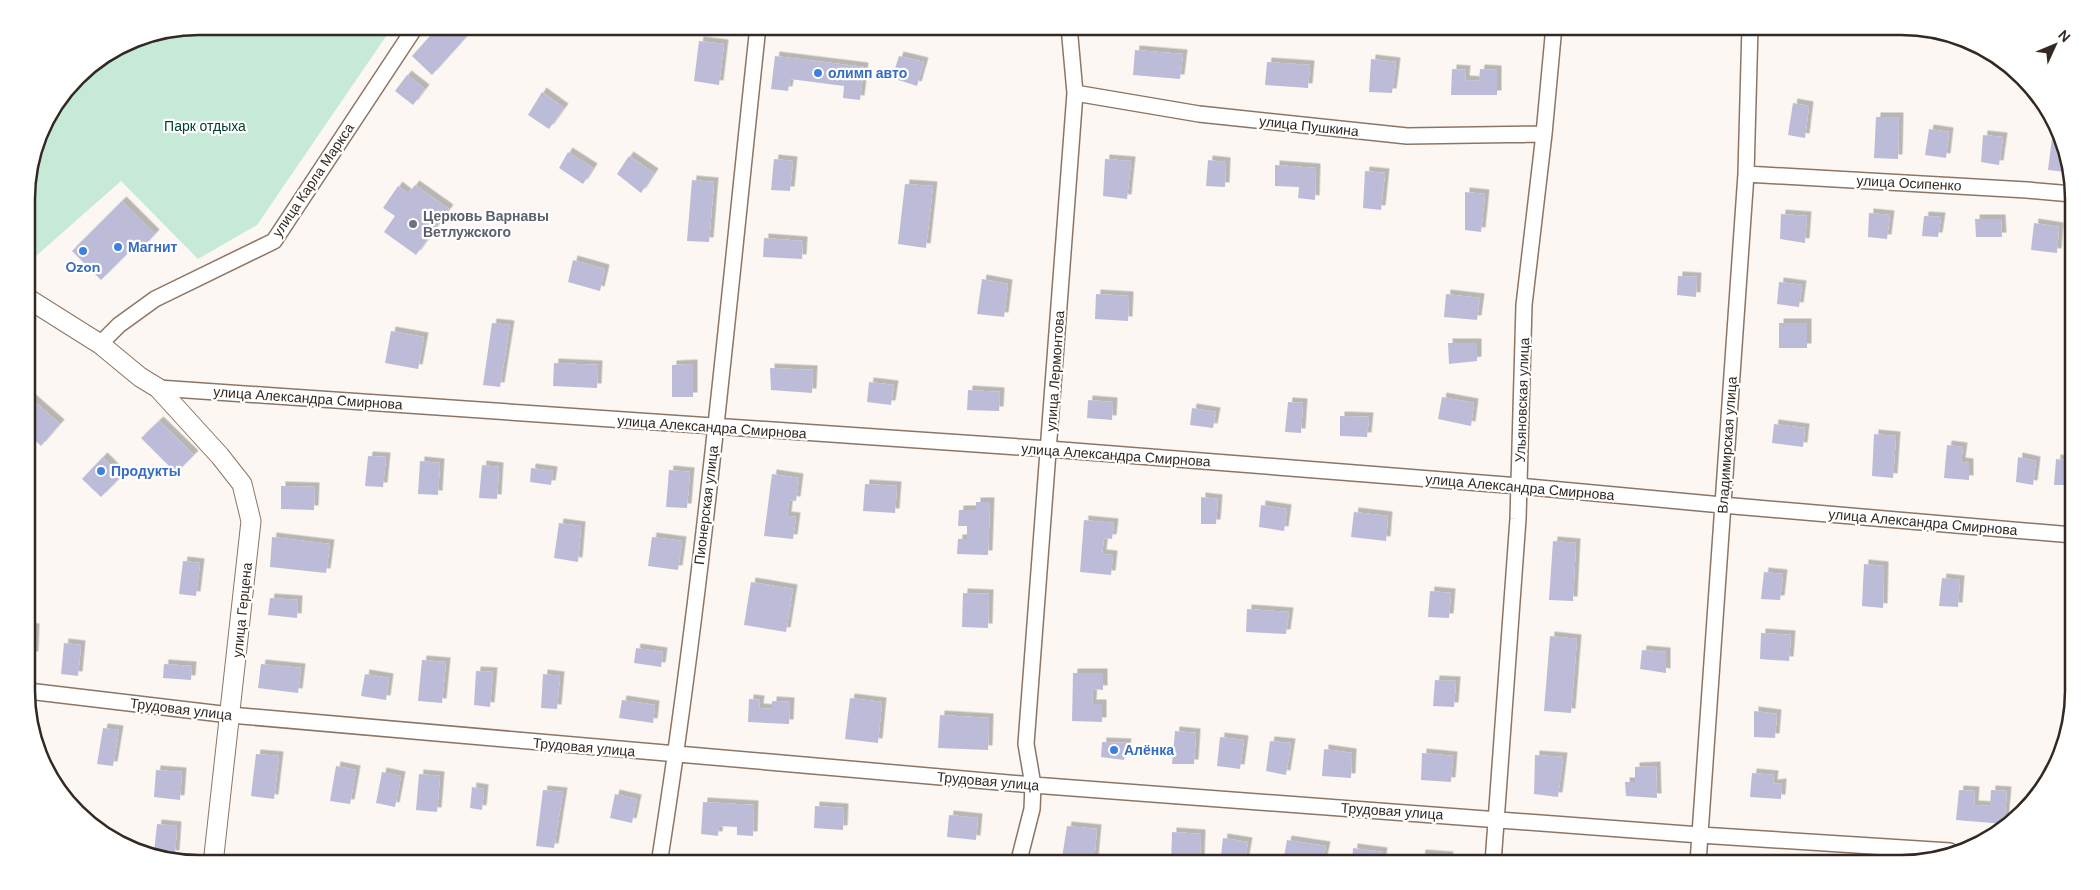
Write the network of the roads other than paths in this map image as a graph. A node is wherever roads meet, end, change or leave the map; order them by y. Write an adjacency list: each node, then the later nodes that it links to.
1 (410, 35): 11 (street, улица Карла Маркса)
2 (757, 35): 13 (street, Пионерская улица)
3 (1070, 35): 6 (street, улица Лермонтова)
4 (1553, 35): 7 (street, Ульяновская улица)
5 (1750, 35): 8 (street, Владимирская улица)
6 (1075, 92): 7 (street, улица Пушкина); 14 (street, улица Лермонтова)
7 (1544, 134): 15 (street, Ульяновская улица)
8 (1746, 174): 9 (street, улица Осипенко); 16 (street, Владимирская улица)
9 (2065, 193)
10 (35, 303): 11 (street, улица Герцена)
11 (100, 344): 12 (street, улица Герцена)
12 (158, 388): 13 (street, улица Александра Смирнова); 19 (street, улица Герцена)
13 (715, 427): 14 (street, улица Александра Смирнова); 20 (street, Пионерская улица)
14 (1049, 449): 15 (street, улица Александра Смирнова); 21 (street, улица Лермонтова)
15 (1519, 486): 16 (street, улица Александра Смирнова); 22 (street, Ульяновская улица)
16 (1722, 505): 17 (street, улица Александра Смирнова); 23 (street, Владимирская улица)
17 (2065, 533)
18 (35, 692): 19 (street, Трудовая улица)
19 (230, 715): 20 (street, Трудовая улица); 25 (street, улица Герцена)
20 (676, 755): 21 (street, Трудовая улица); 26 (street, Пионерская улица)
21 (1033, 785): 22 (street, Трудовая улица); 27 (street, улица Лермонтова)
22 (1496, 819): 23 (street, Трудовая улица); 28 (street, Ульяновская улица)
23 (1700, 835): 24 (street, Трудовая улица); 29 (street, Владимирская улица)
24 (1922, 854)
25 (214, 855)
26 (660, 855)
27 (1020, 855)
28 (1494, 855)
29 (1699, 855)

